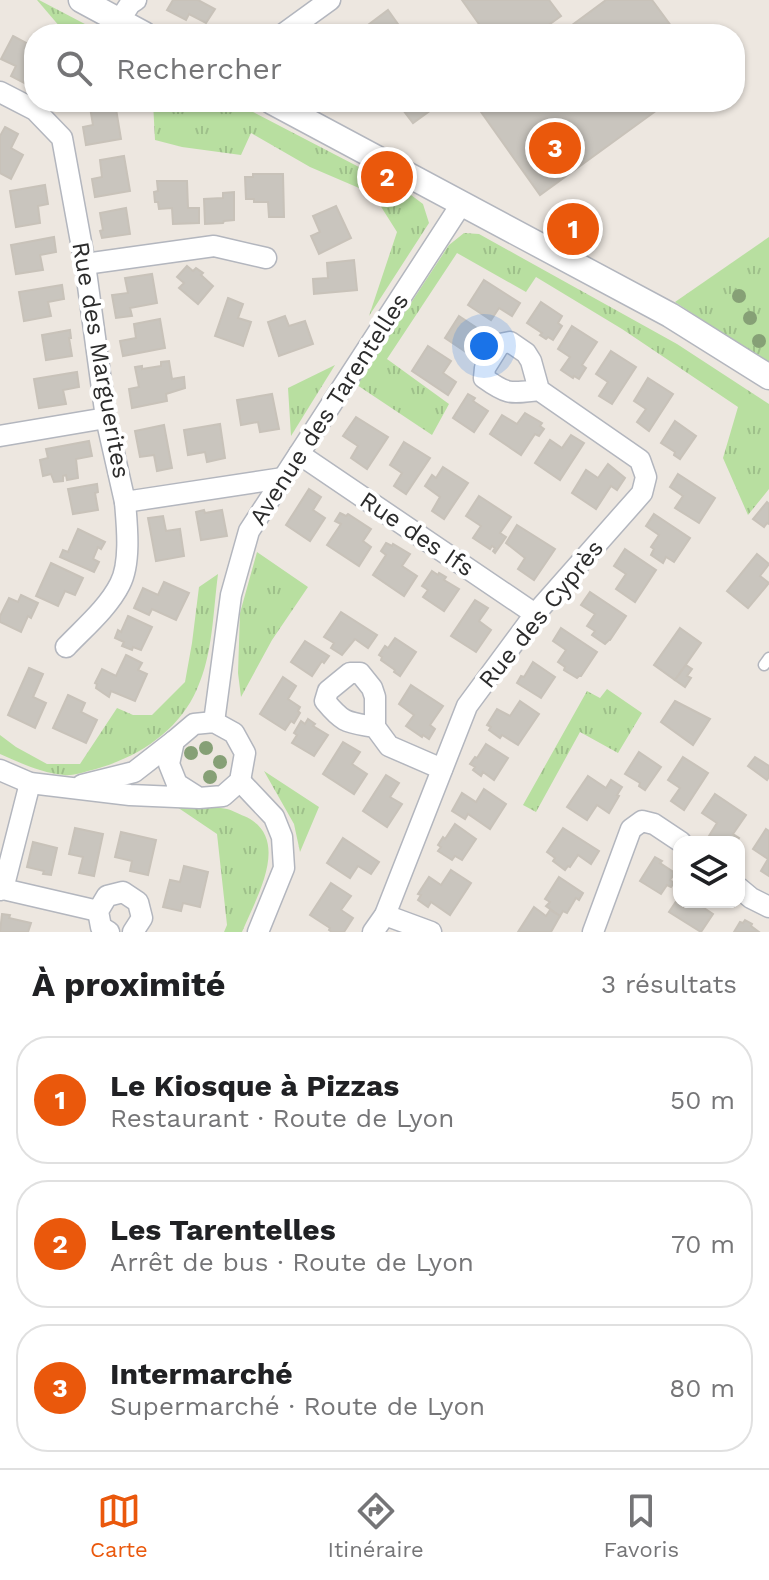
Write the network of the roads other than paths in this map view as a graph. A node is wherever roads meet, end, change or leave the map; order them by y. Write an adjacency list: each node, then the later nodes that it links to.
1 (81, 0): 4 (street)
2 (136, 0): 4 (street)
3 (330, 0): 6 (street)
4 (119, 21): 5 (street)
5 (125, 24)
6 (297, 24)
7 (0, 92): 8 (street, Rue des Marguerites)
8 (24, 104)
9 (37, 112): 13 (street, Rue des Marguerites)
10 (291, 112): 11 (street)
11 (462, 203): 14 (street); 18 (street, Avenue des Tarentelles)
12 (266, 258): 13 (street)
13 (85, 264): 16 (street, Rue des Marguerites)
14 (769, 377)
15 (539, 390): 21 (street, Rue des Cyprès)
16 (106, 418): 17 (street); 20 (street, Rue des Marguerites)
17 (0, 436)
18 (299, 454): 19 (street, Avenue des Tarentelles); 21 (street, Rue des Ifs)
19 (283, 478): 20 (street, Rue des Marguerites); 23 (street, Avenue des Tarentelles)
20 (125, 502): 22 (street)
21 (535, 614): 26 (street, Rue des Cyprès)
22 (66, 647)
23 (214, 722): 25 (street); 28 (street)
24 (375, 727): 26 (street)
25 (174, 741): 30 (street); 31 (street)
26 (442, 769): 37 (street, Rue des Cyprès)
27 (0, 770): 29 (street)
28 (240, 781): 31 (street); 40 (street)
29 (30, 783): 30 (street); 33 (street)
30 (71, 788): 31 (street)
31 (199, 798)
32 (673, 837): 42 (street)
33 (2, 889): 36 (street)
34 (745, 893): 35 (street)
35 (769, 907)
36 (98, 911): 38 (street); 39 (street)
37 (379, 923): 41 (street)
38 (109, 932)
39 (133, 932)
40 (258, 932)
41 (431, 932)
42 (593, 932)

